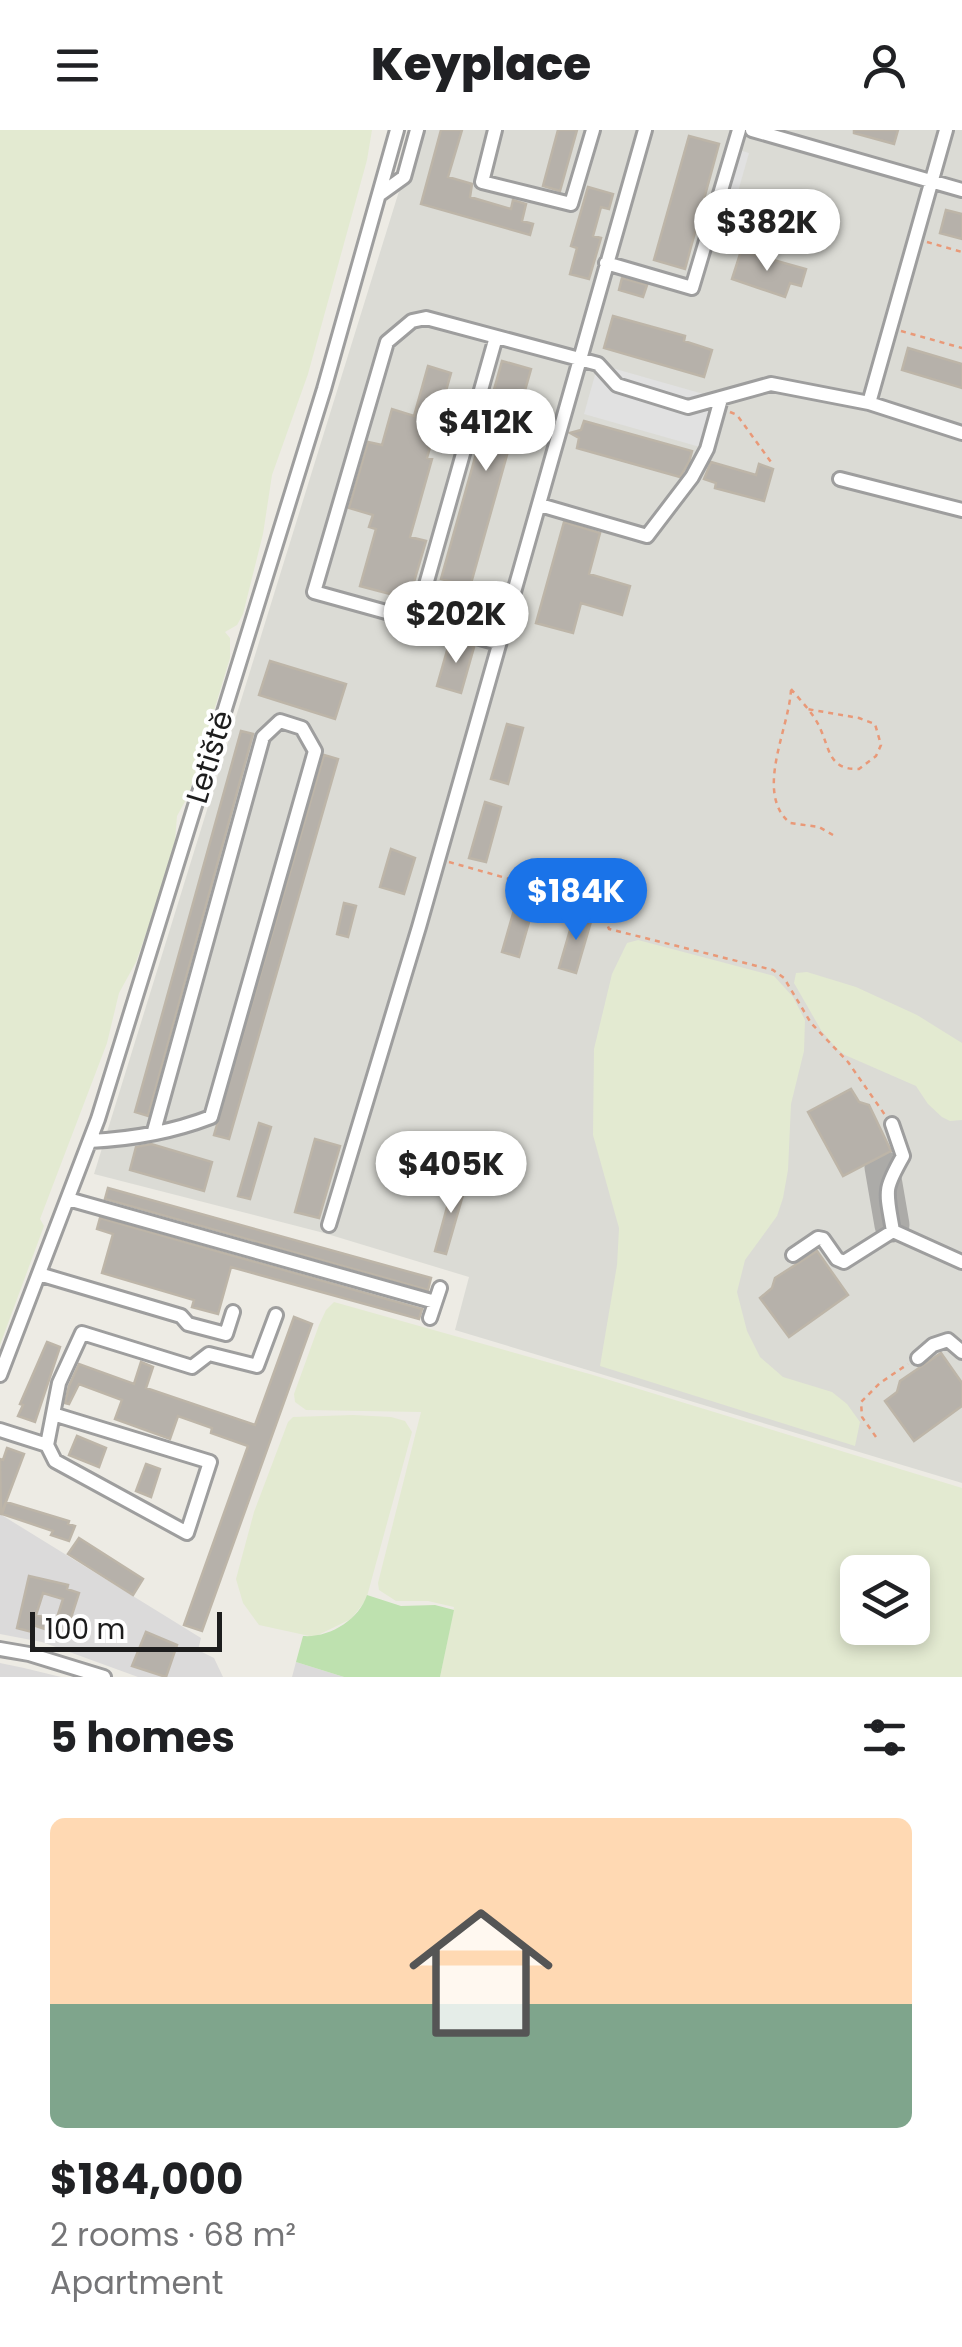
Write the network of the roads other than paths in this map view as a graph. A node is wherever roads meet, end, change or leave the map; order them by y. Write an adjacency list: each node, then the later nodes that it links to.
1 (397, 130): 11 (street, Letiště)
2 (417, 130): 11 (street)
3 (495, 130): 4 (street)
4 (593, 130)
5 (644, 130): 12 (street)
6 (738, 130): 12 (street)
7 (752, 130): 9 (street)
8 (946, 130): 9 (street)
9 (932, 182): 10 (street); 15 (street)
10 (962, 190)
11 (378, 195): 25 (street, Letiště)
12 (606, 264): 14 (street)
13 (496, 336): 14 (street); 21 (street); 21 (street)
14 (580, 358): 16 (street); 19 (street)
15 (869, 403): 16 (street); 17 (street)
16 (720, 404): 19 (street)
17 (962, 432)
18 (840, 478): 20 (street)
19 (540, 504): 22 (street)
20 (962, 510)
21 (416, 620): 22 (street)
22 (498, 643): 27 (street)
23 (892, 1124): 28 (street)
24 (154, 1131): 24 (street); 25 (street)
25 (90, 1141): 26 (street, Letiště)
26 (68, 1199): 31 (street, Letiště); 33 (street)
27 (328, 1224)
28 (893, 1230): 29 (street); 30 (street)
29 (793, 1255)
30 (962, 1262)
31 (39, 1274): 34 (street); 39 (street, Letiště)
32 (440, 1288): 33 (street)
33 (435, 1302): 36 (street)
34 (232, 1312)
35 (276, 1315): 40 (street)
36 (430, 1318)
37 (962, 1352): 38 (street)
38 (918, 1358)
39 (0, 1375)
40 (53, 1414): 42 (street); 42 (street)
41 (0, 1430): 42 (street)
42 (47, 1445)
43 (0, 1650): 44 (street)
44 (104, 1677)

